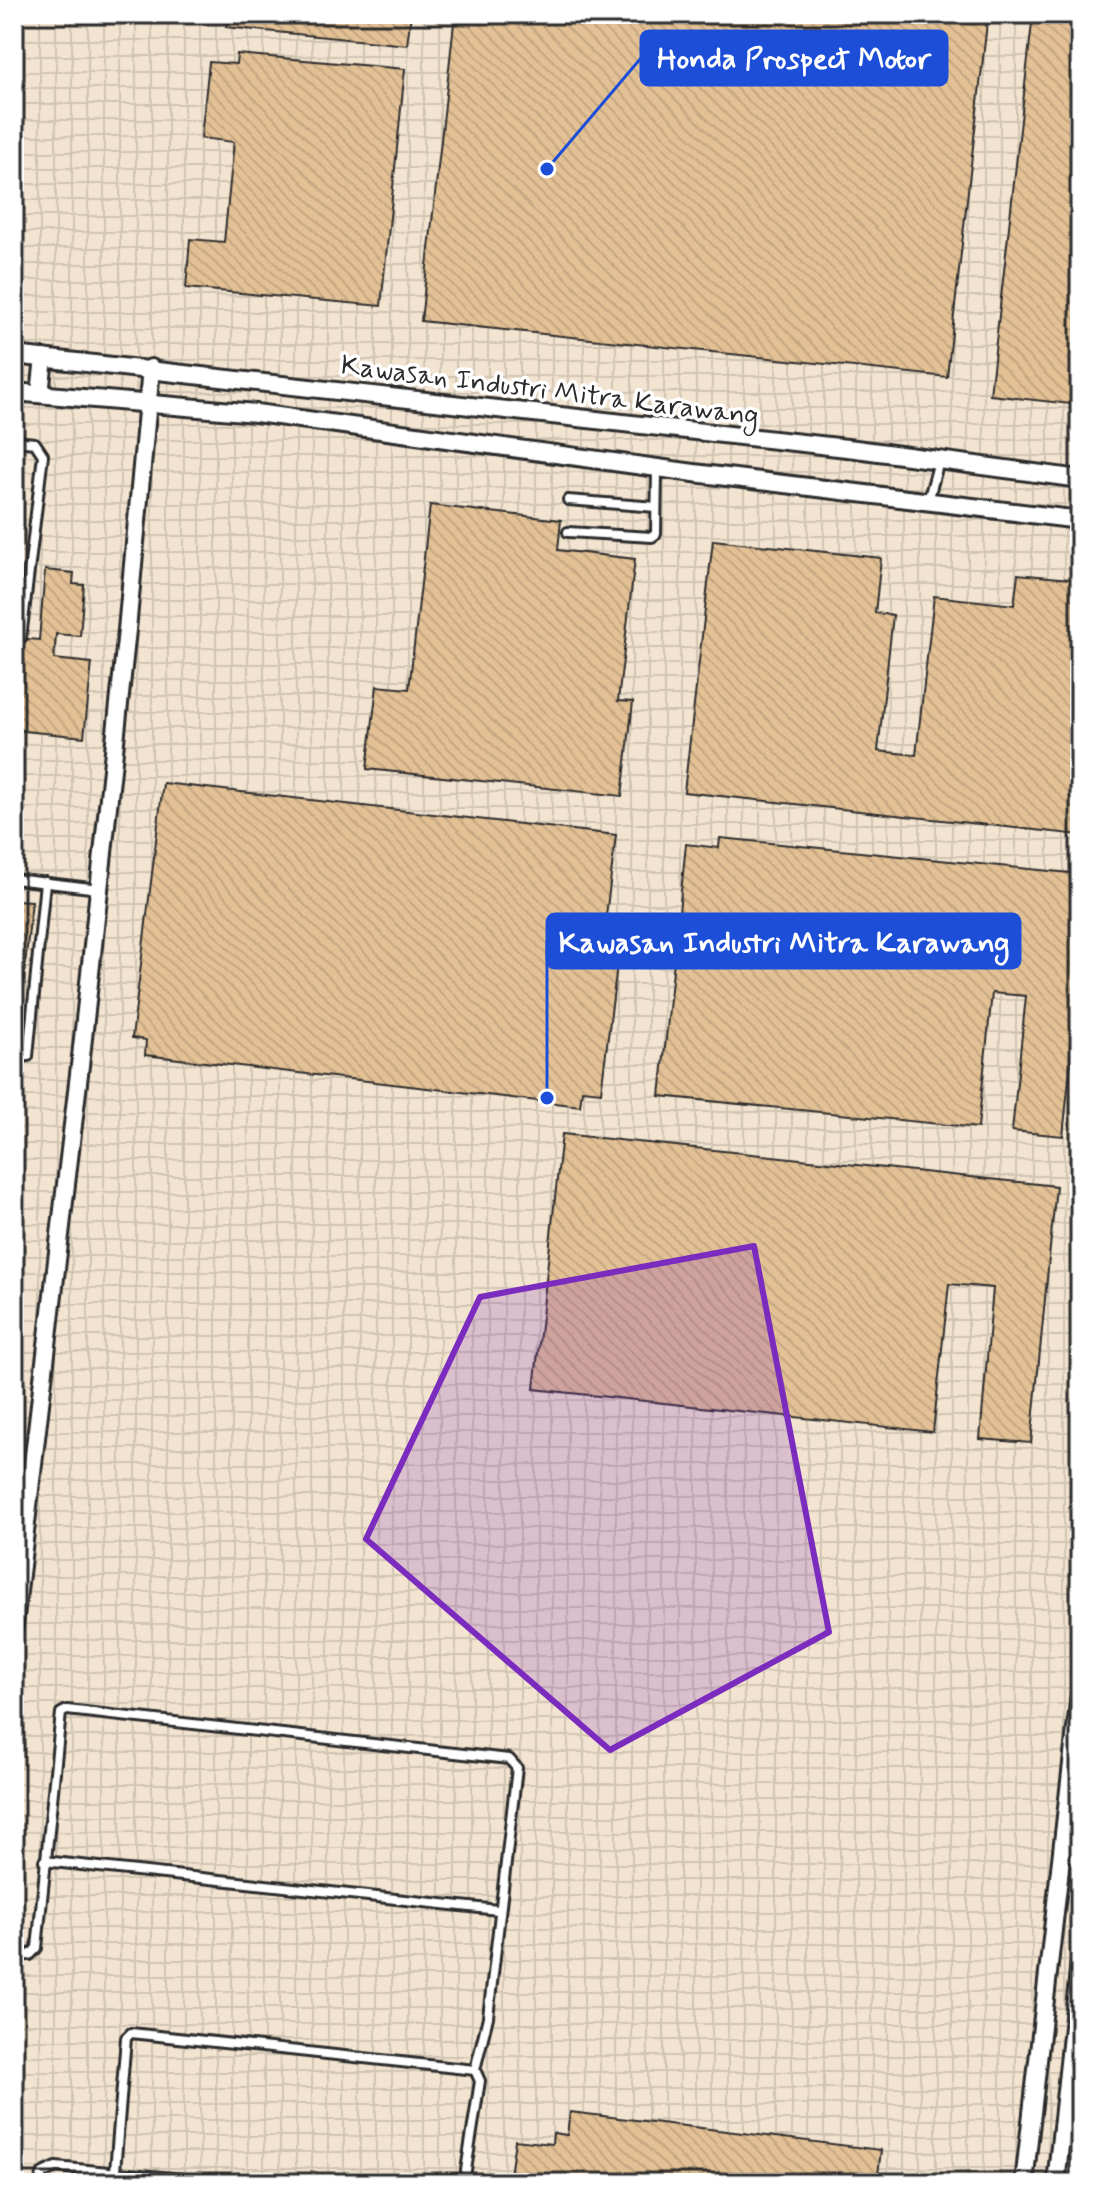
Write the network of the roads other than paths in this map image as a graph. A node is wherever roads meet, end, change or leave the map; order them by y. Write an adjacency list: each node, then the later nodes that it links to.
1 (14, 355): 2 (street, Kawasan Industri Mitra Karawang)
2 (44, 358): 3 (street, Kawasan Industri Mitra Karawang); 5 (street)
3 (151, 368): 6 (street); 8 (street, Kawasan Industri Mitra Karawang)
4 (14, 392): 5 (street)
5 (40, 394): 6 (street)
6 (147, 404): 9 (street); 19 (street)
7 (14, 441): 16 (lane)
8 (939, 461): 10 (street, Kawasan Industri Mitra Karawang); 12 (lane)
9 (657, 469): 12 (street); 13 (lane)
10 (1080, 479)
11 (568, 500): 13 (lane)
12 (928, 502): 14 (street)
13 (656, 507): 15 (lane)
14 (1080, 520)
15 (568, 532)
16 (21, 638)
17 (14, 879): 18 (lane)
18 (45, 882): 19 (lane); 20 (lane)
19 (99, 889): 21 (street)
20 (14, 1058)
21 (14, 1625)
22 (1080, 1694): 32 (street)
23 (44, 1861): 24 (lane); 24 (lane); 25 (lane)
24 (498, 1910): 27 (lane)
25 (14, 1956)
26 (1080, 1962): 33 (street)
27 (475, 2070): 28 (lane); 31 (lane)
28 (115, 2178): 29 (lane); 30 (lane)
29 (39, 2183)
30 (225, 2183)
31 (464, 2183)
32 (1024, 2183)
33 (1056, 2183)

